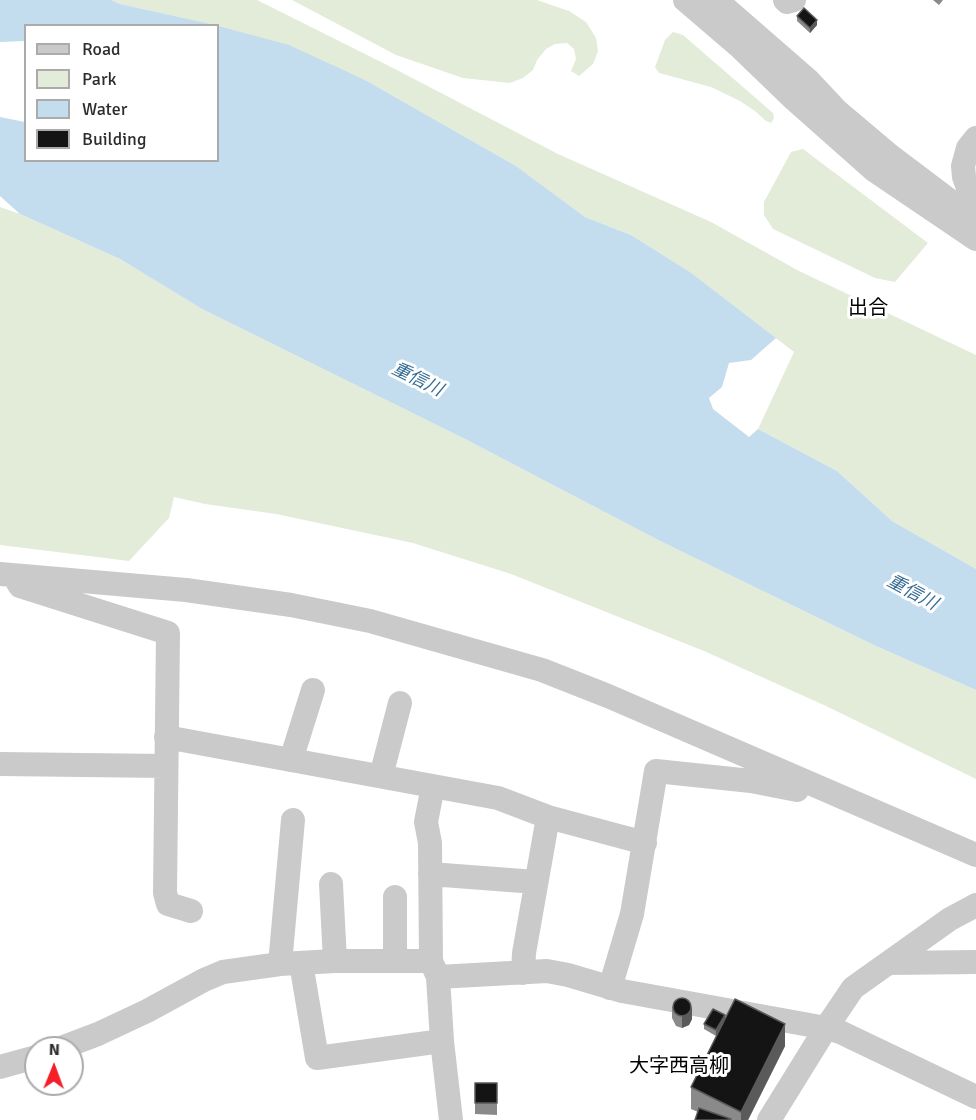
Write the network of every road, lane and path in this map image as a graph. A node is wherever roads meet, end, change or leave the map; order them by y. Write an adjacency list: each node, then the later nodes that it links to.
1 (685, 0): 8 (street)
2 (716, 0): 7 (street)
3 (785, 0): 4 (street)
4 (794, 0)
5 (976, 138): 6 (street)
6 (976, 196)
7 (976, 219)
8 (976, 239)
9 (6, 574): 12 (street); 18 (street)
10 (313, 690): 13 (street)
11 (400, 703): 16 (street)
12 (166, 737): 13 (street); 15 (street)
13 (291, 760): 16 (street)
14 (0, 764): 15 (street)
15 (165, 765): 28 (street)
16 (381, 776): 17 (street)
17 (433, 786): 19 (street); 23 (street)
18 (825, 790): 21 (street); 22 (street)
19 (548, 817): 21 (street); 24 (street)
20 (293, 820): 32 (street)
21 (645, 843): 36 (street)
22 (976, 855)
23 (430, 874): 24 (street); 34 (street)
24 (536, 882): 35 (street)
25 (331, 884): 30 (street)
26 (395, 897): 29 (street)
27 (976, 905): 33 (street)
28 (191, 911)
29 (395, 960): 30 (street); 34 (street)
30 (335, 961): 32 (street)
31 (976, 962): 33 (street)
32 (291, 963): 38 (street); 39 (street)
33 (889, 963): 37 (street)
34 (434, 969): 35 (street); 39 (street)
35 (523, 973): 36 (street)
36 (610, 988): 37 (street)
37 (826, 1028): 42 (street); 44 (street)
38 (84, 1039)
39 (442, 1041): 43 (street)
40 (24, 1060): 41 (street)
41 (0, 1067)
42 (976, 1097)
43 (452, 1120)
44 (769, 1120)

